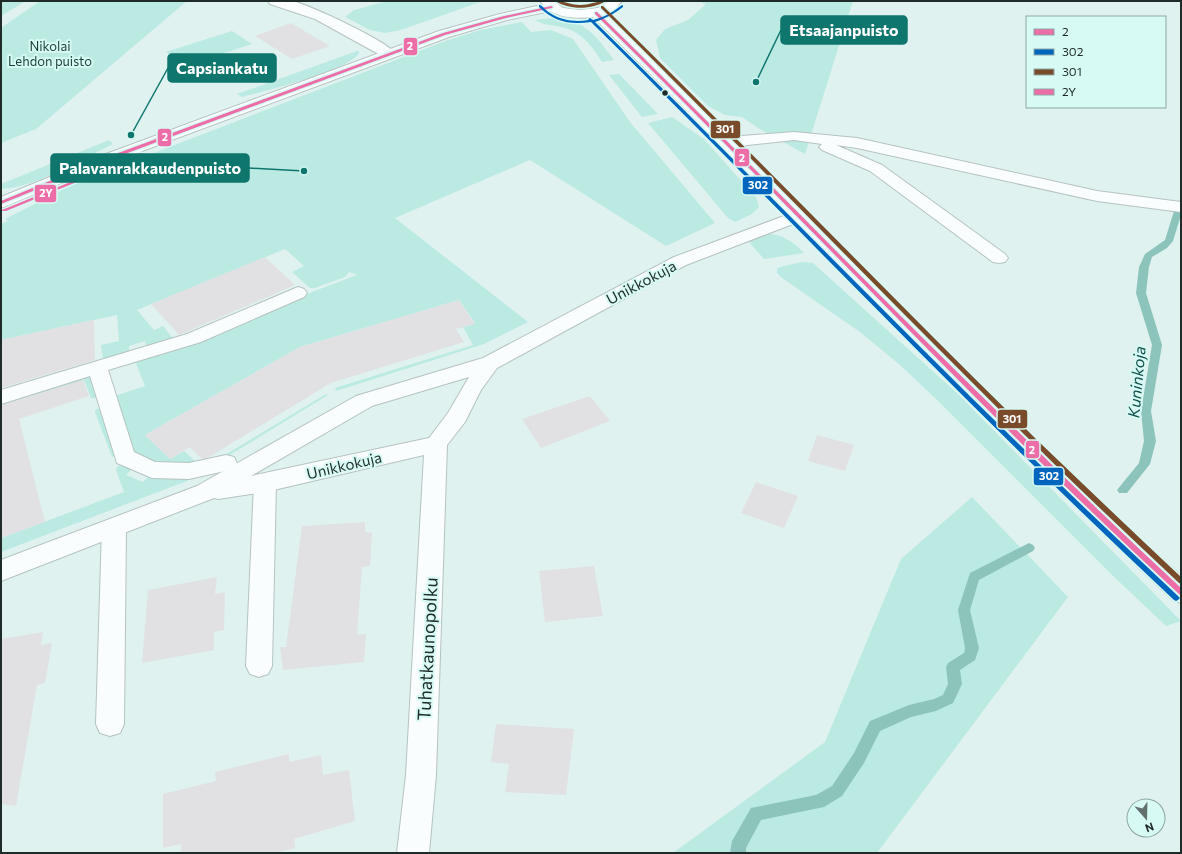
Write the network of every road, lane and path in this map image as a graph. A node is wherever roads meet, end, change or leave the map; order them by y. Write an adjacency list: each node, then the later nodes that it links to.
1 (274, 1): 5 (street)
2 (616, 1): 4 (street)
3 (548, 4): 4 (street); 5 (street)
4 (596, 12): 7 (street)
5 (389, 54): 8 (street)
6 (794, 136): 7 (lane); 9 (lane); 11 (lane)
7 (729, 142): 10 (street)
8 (1, 204)
9 (1181, 207)
10 (800, 215): 13 (street, Unikkokuja); 24 (street)
11 (999, 258)
12 (298, 293): 14 (lane)
13 (490, 364): 15 (street, Unikkokuja); 17 (street, Unikkokuja)
14 (97, 367): 16 (lane); 19 (lane)
15 (421, 382): 17 (street, Unikkokuja); 21 (street, Unikkokuja)
16 (1, 397)
17 (463, 404): 18 (street, Unikkokuja)
18 (436, 444): 20 (street, Unikkokuja); 27 (street, Tuhatkaunopolku)
19 (226, 463)
20 (265, 483): 21 (street, Unikkokuja); 25 (lane)
21 (205, 492): 22 (street, Unikkokuja)
22 (114, 528): 23 (street, Unikkokuja); 26 (lane)
23 (1, 571)
24 (1181, 592)
25 (259, 666)
26 (110, 724)
27 (413, 853)

